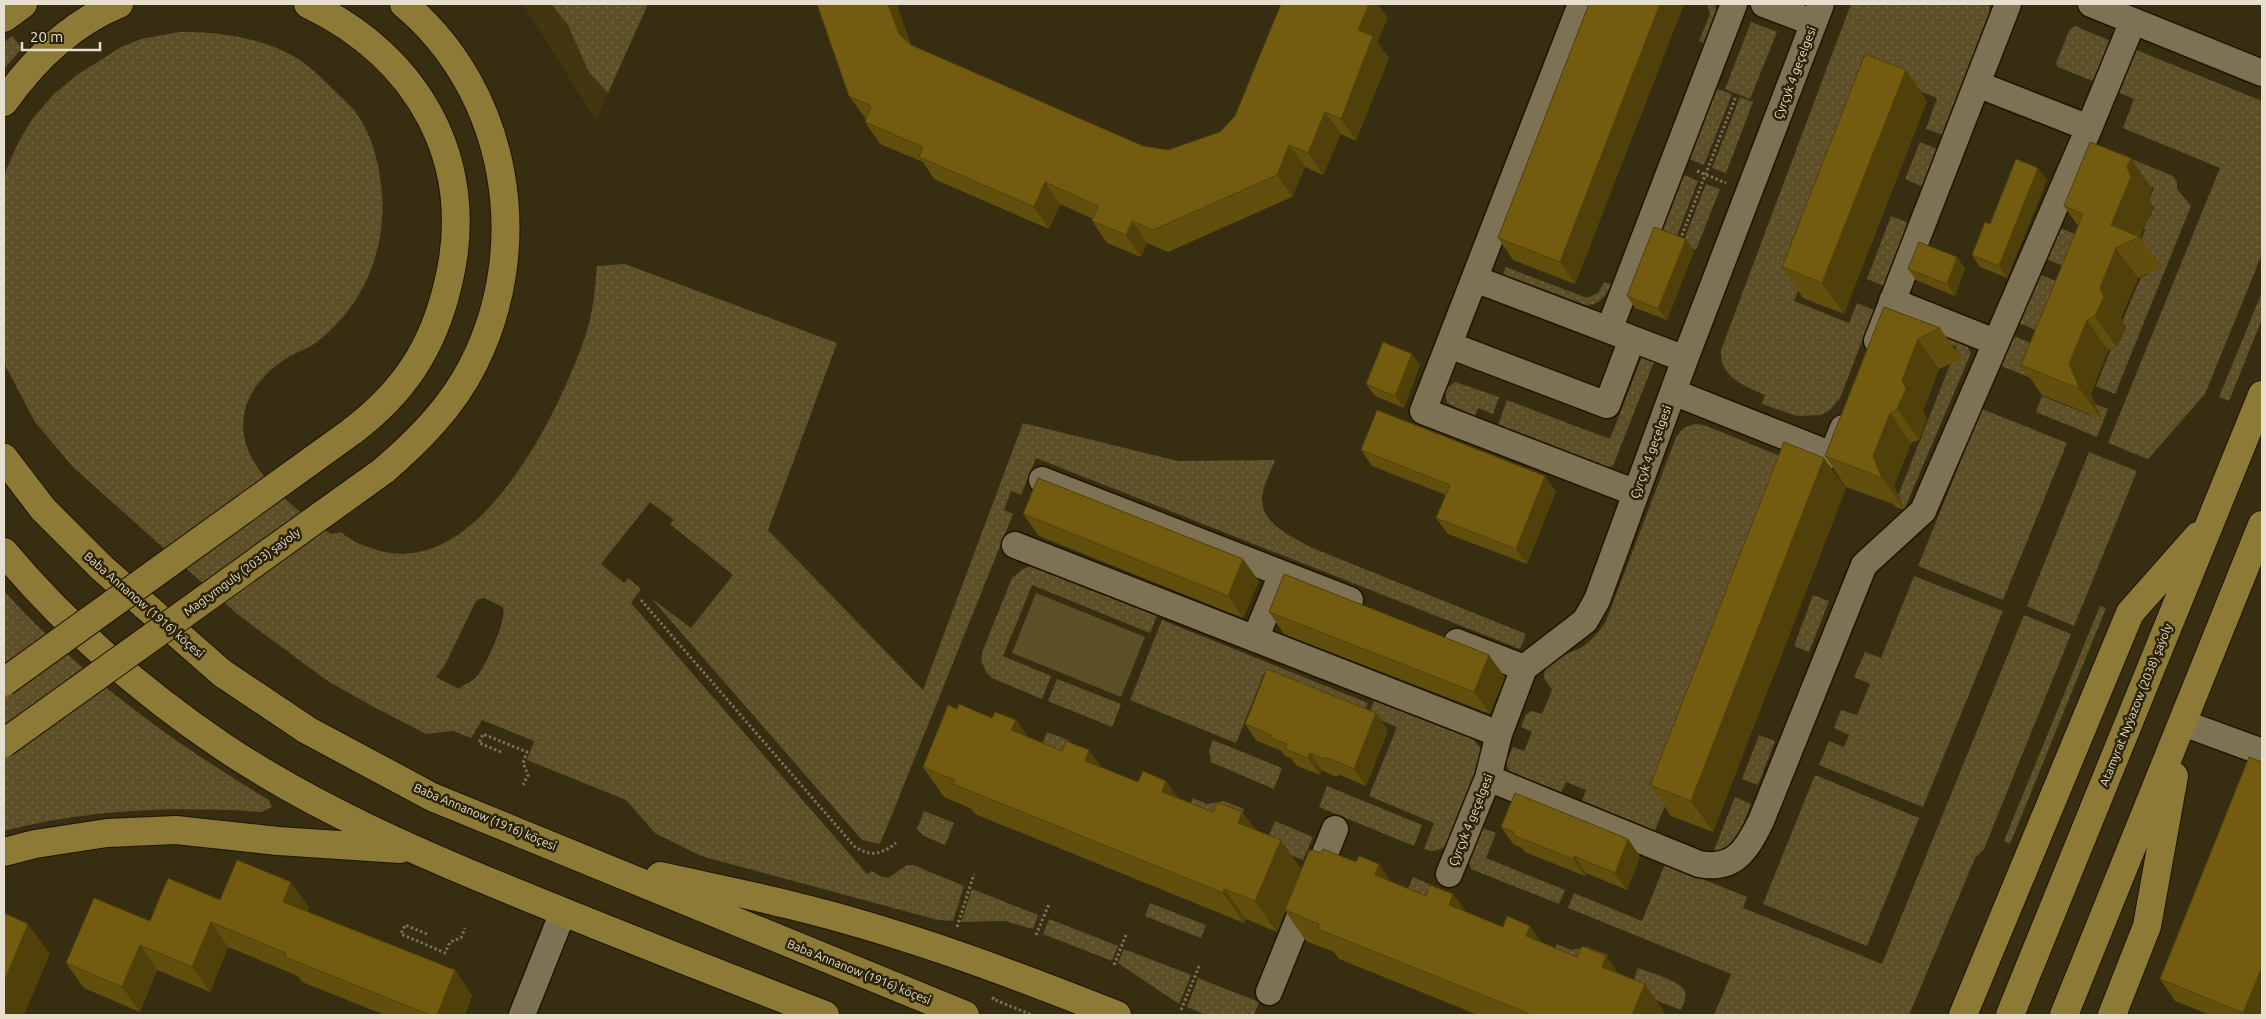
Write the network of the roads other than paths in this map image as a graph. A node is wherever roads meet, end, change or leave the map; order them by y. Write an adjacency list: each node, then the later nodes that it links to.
1 (23, 4): 11 (main road)
2 (119, 4): 15 (main road)
3 (308, 4): 39 (main road, bridge)
4 (404, 4): 42 (main road, Magtymguly (2033) şaýoly, bridge)
5 (1581, 4): 17 (street)
6 (1734, 4): 19 (street)
7 (1764, 4): 10 (street)
8 (2008, 4): 14 (street)
9 (2091, 4): 12 (street)
10 (1818, 13): 22 (street, Çyrçyk 4 geçelgesi)
11 (4, 18)
12 (2133, 21): 13 (street); 16 (street)
13 (2262, 73)
14 (1977, 84): 16 (street); 18 (street)
15 (4, 102)
16 (2089, 128): 20 (street)
17 (1475, 279): 19 (street); 21 (street)
18 (1892, 300): 20 (street); 23 (street)
19 (1620, 335): 21 (street); 22 (street)
20 (1995, 342): 44 (street)
21 (1449, 345): 29 (street)
22 (1685, 360): 24 (street, Çyrçyk 4 geçelgesi)
23 (1868, 364)
24 (1673, 392): 26 (street); 29 (street, Çyrçyk 4 geçelgesi)
25 (2262, 395): 30 (main road, Atamyrat Nyýazow (2038) şaýoly)
26 (1850, 410)
27 (7, 459): 48 (main road, Baba Annanow (1916) köçesi)
28 (1042, 480): 34 (street)
29 (1636, 493): 38 (street, Çyrçyk 4 geçelgesi)
30 (2212, 520): 56 (main road); 57 (main road, Atamyrat Nyýazow (2038) şaýoly)
31 (2262, 525): 40 (main road)
32 (1015, 545): 37 (street)
33 (4, 552): 46 (main road)
34 (1282, 574): 35 (street); 37 (street)
35 (1372, 609)
36 (1434, 633): 38 (street)
37 (1256, 639): 41 (street)
38 (1524, 668): 41 (street, Çyrçyk 4 geçelgesi)
39 (4, 682)
40 (2183, 723): 43 (street); 58 (main road); 59 (main road)
41 (1499, 734): 44 (street, Çyrçyk 4 geçelgesi)
42 (4, 743)
43 (2262, 752)
44 (1488, 778): 49 (street, Çyrçyk 4 geçelgesi)
45 (1335, 829): 51 (street)
46 (410, 849): 47 (main road); 50 (main road)
47 (4, 852)
48 (588, 860): 54 (main road, Baba Annanow (1916) köçesi); 55 (main road)
49 (1449, 874)
50 (563, 912): 52 (street); 53 (main road)
51 (1269, 992)
52 (522, 1015)
53 (825, 1015)
54 (964, 1015)
55 (1118, 1015)
56 (1963, 1015)
57 (2010, 1015)
58 (2064, 1015)
59 (2112, 1015)

